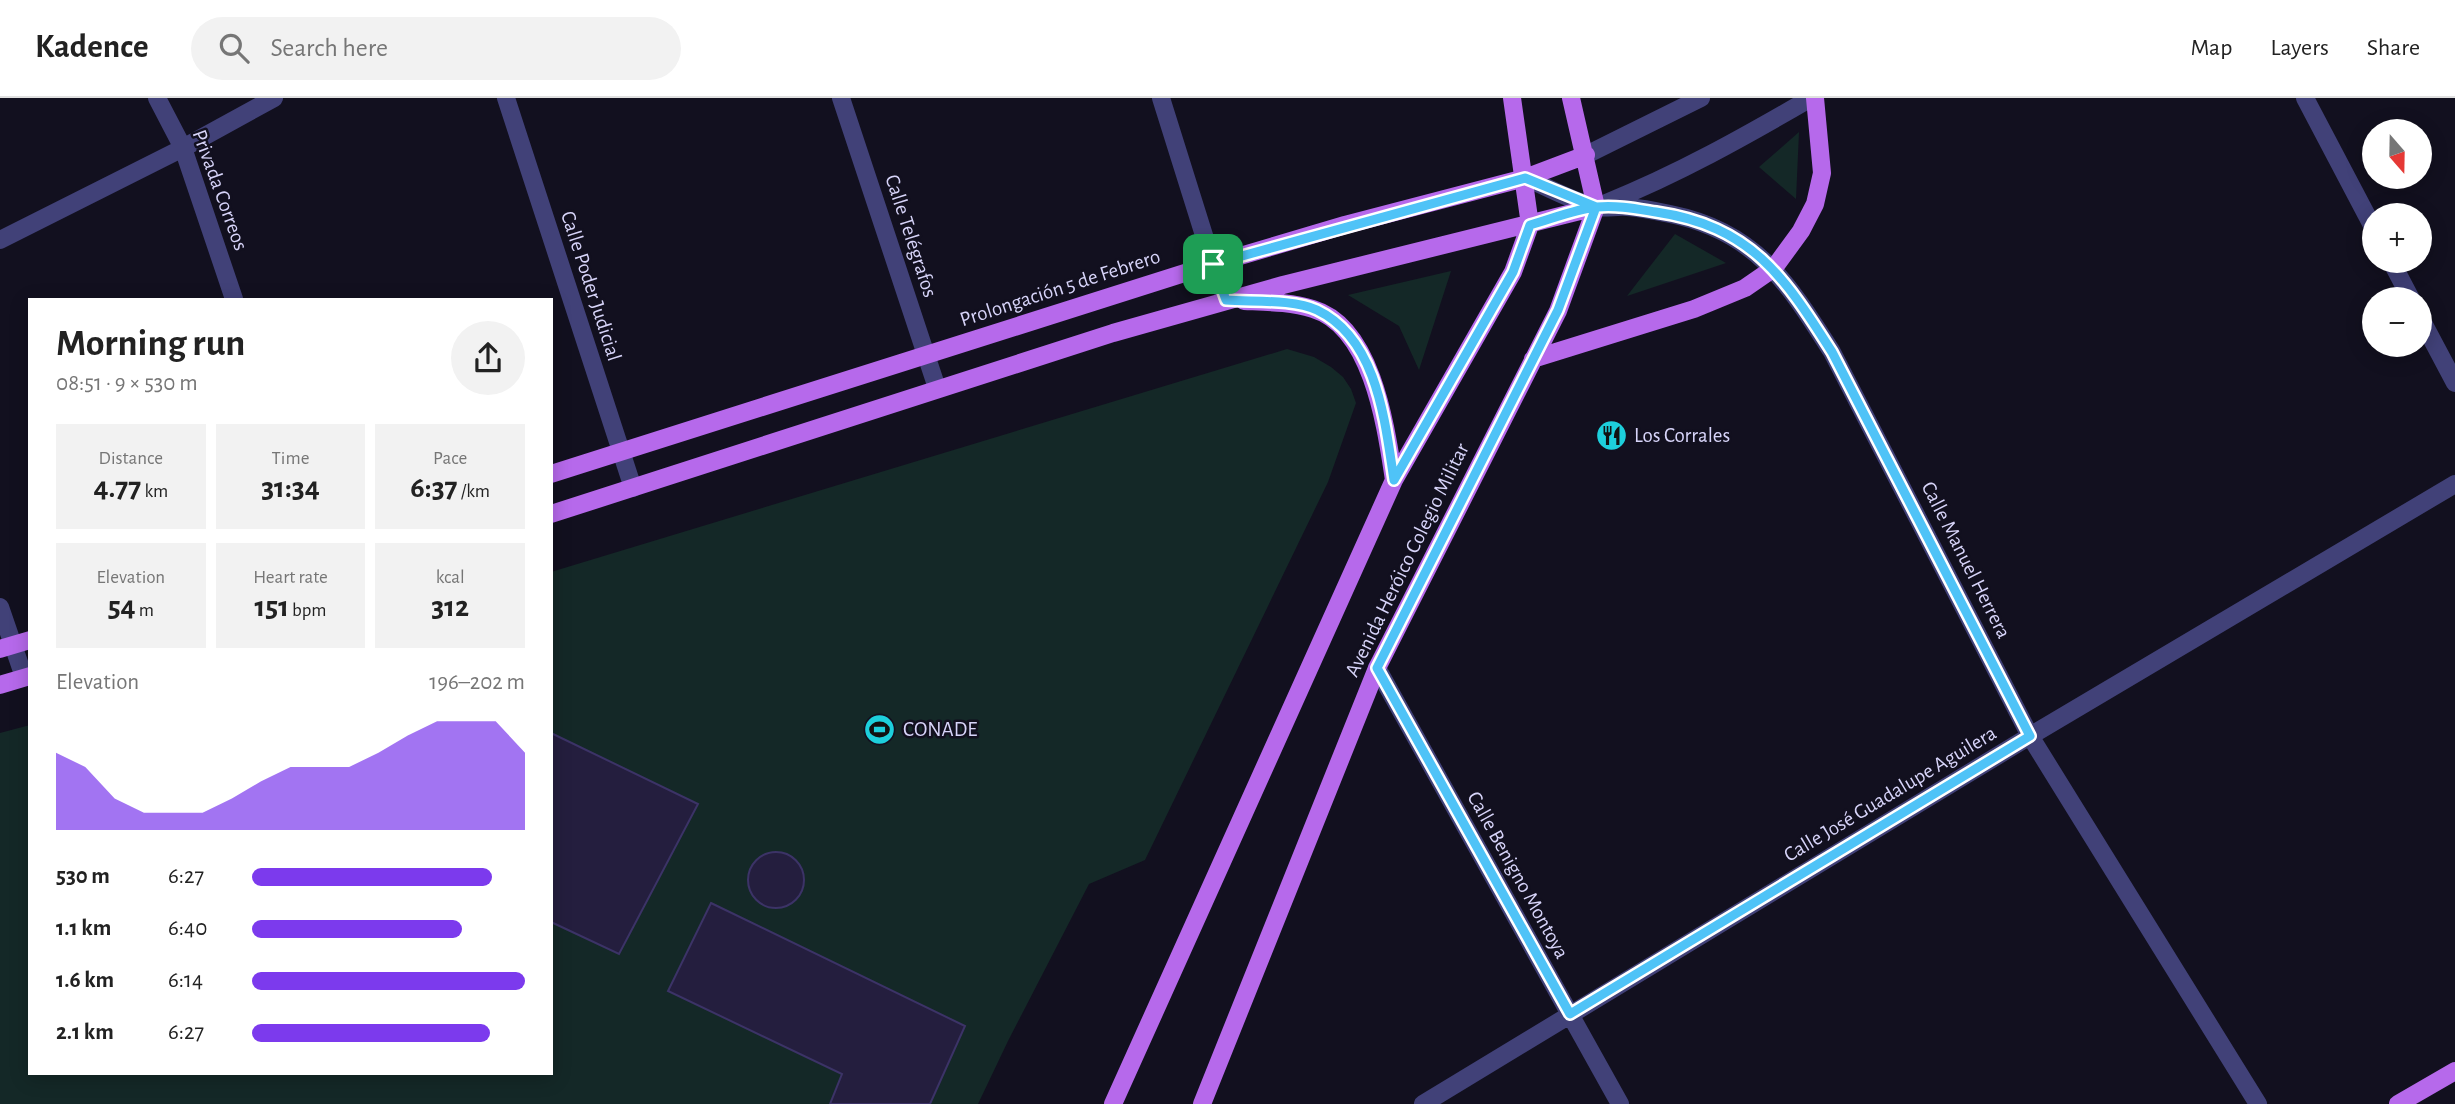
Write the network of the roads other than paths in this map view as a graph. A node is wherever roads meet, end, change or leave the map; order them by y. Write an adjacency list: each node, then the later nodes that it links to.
1 (157, 98): 11 (street, Privada Correos)
2 (274, 98): 11 (street)
3 (506, 98): 27 (street, Calle Poder Judicial)
4 (841, 98): 23 (street, Calle Telégrafos)
5 (1161, 98): 18 (street)
6 (1512, 98): 13 (main road, Avenida Heróico Colegio Militar)
7 (1572, 98): 12 (main road)
8 (1701, 98): 12 (street)
9 (1813, 98): 15 (street); 19 (main road)
10 (2305, 98): 14 (street)
11 (183, 148): 17 (street); 20 (street, Privada Correos)
12 (1586, 155): 13 (main road, Prolongación 5 de Febrero); 15 (main road)
13 (1525, 178): 15 (street, Calle Manuel Herrera); 16 (main road, Avenida Heróico Colegio Militar); 18 (main road, Prolongación 5 de Febrero)
14 (2362, 206)
15 (1596, 207): 16 (main road); 19 (street, Calle Manuel Herrera); 24 (main road, Avenida Heróico Colegio Militar)
16 (1530, 225): 21 (main road); 29 (main road, Avenida Heróico Colegio Militar)
17 (0, 240)
18 (1213, 264): 21 (street); 23 (main road, Prolongación 5 de Febrero)
19 (1774, 268): 24 (main road); 38 (street, Calle Manuel Herrera)
20 (234, 298)
21 (1226, 300): 26 (main road); 29 (main road)
22 (2432, 340): 25 (street)
23 (926, 356): 26 (street, Calle Telégrafos); 27 (main road, Prolongación 5 de Febrero)
24 (1533, 359): 35 (main road, Avenida Heróico Colegio Militar)
25 (2455, 383)
26 (937, 388): 31 (main road)
27 (621, 451): 28 (main road, Prolongación 5 de Febrero); 31 (street, Calle Poder Judicial)
28 (553, 473)
29 (1394, 480): 41 (main road, Avenida Heróico Colegio Militar)
30 (2455, 484): 38 (street, Calle José Guadalupe Aguilera)
31 (633, 488): 32 (main road)
32 (553, 513)
33 (0, 607): 34 (street)
34 (14, 645): 36 (street)
35 (1377, 668): 39 (street, Calle Benigno Montoya); 42 (main road, Avenida Heróico Colegio Militar)
36 (27, 677): 37 (main road)
37 (0, 685)
38 (2030, 736): 39 (street, Calle José Guadalupe Aguilera); 45 (street, Calle Manuel Herrera)
39 (1570, 1014): 43 (street, Calle José Guadalupe Aguilera); 44 (street, Calle Benigno Montoya)
40 (2455, 1071): 46 (main road)
41 (1113, 1104)
42 (1202, 1104)
43 (1423, 1104)
44 (1620, 1104)
45 (2258, 1104)
46 (2399, 1104)

